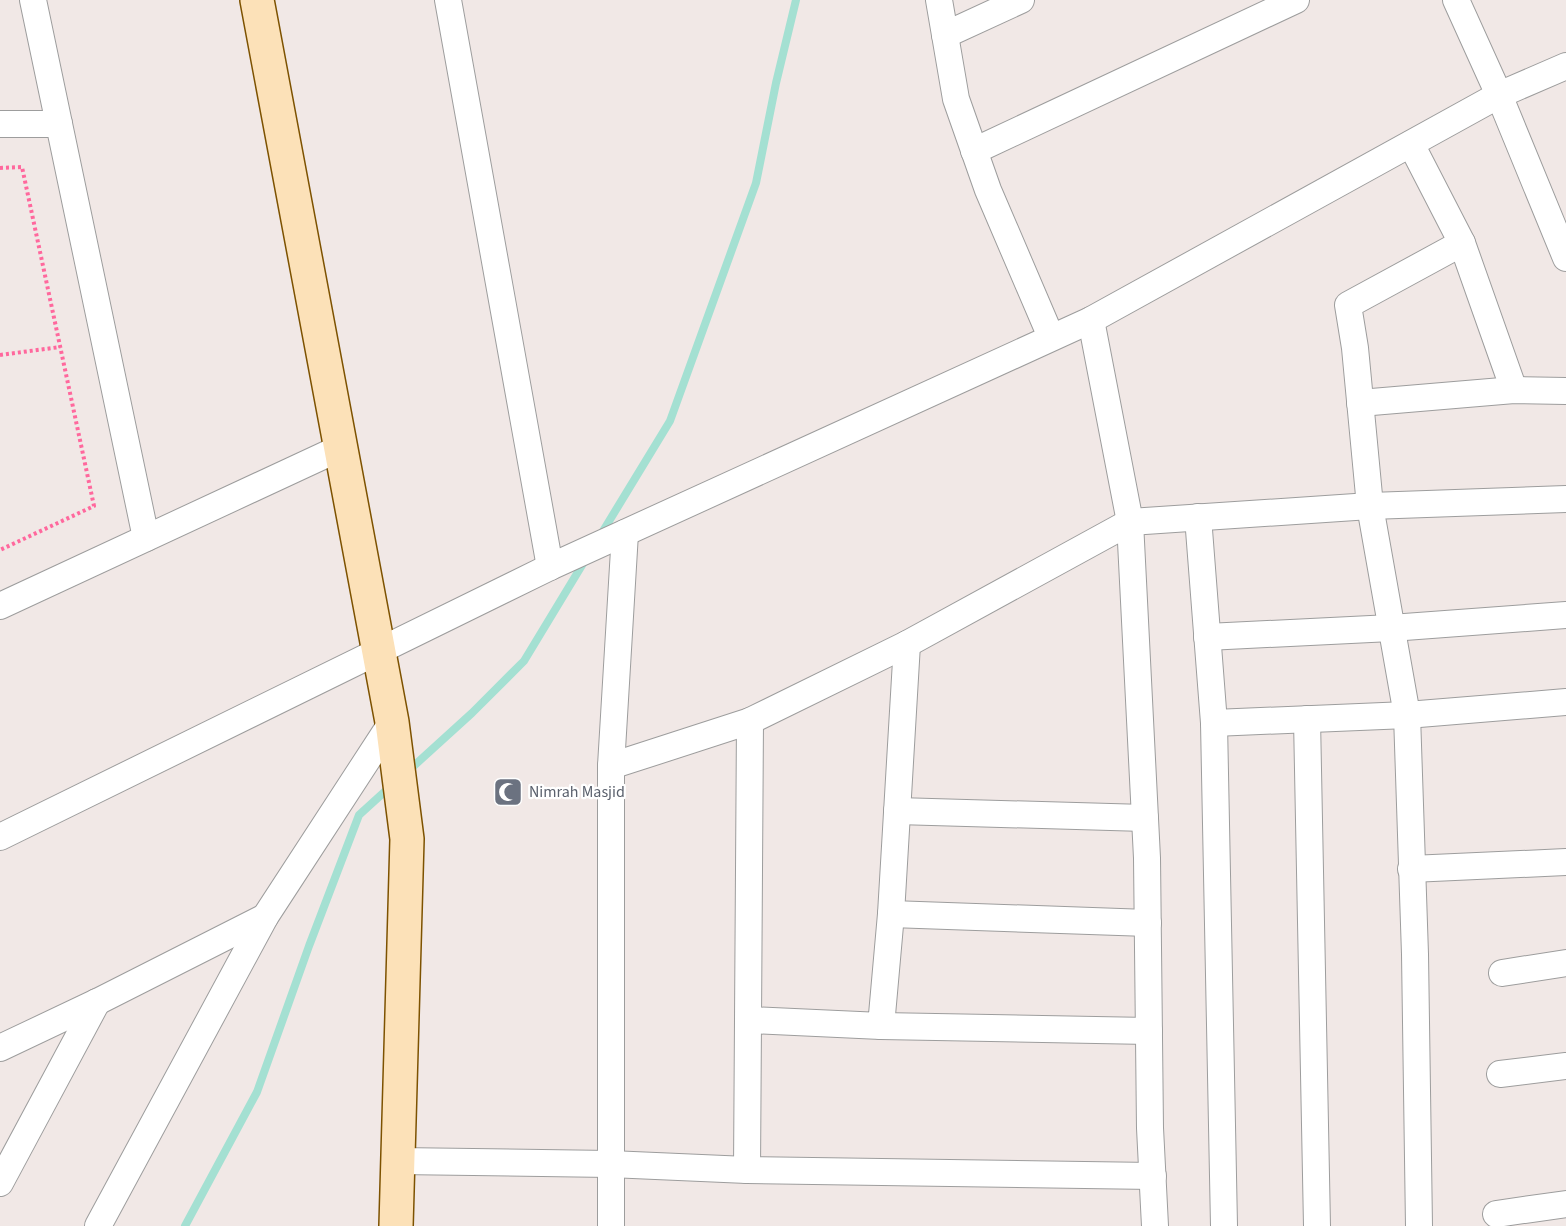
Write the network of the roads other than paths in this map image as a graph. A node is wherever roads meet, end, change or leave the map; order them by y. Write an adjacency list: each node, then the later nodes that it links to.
1 (33, 0): 12 (street)
2 (257, 0): 22 (street)
3 (448, 0): 29 (street)
4 (939, 0): 8 (street)
5 (1021, 0): 8 (street)
6 (1296, 0): 14 (street)
7 (1456, 0): 10 (street)
8 (945, 35): 14 (street)
9 (1566, 66): 10 (street)
10 (1499, 95): 13 (street); 16 (street)
11 (0, 124): 12 (street)
12 (59, 124): 28 (street)
13 (1411, 144): 15 (street); 17 (street)
14 (974, 151): 18 (street)
15 (1462, 243): 19 (street); 21 (street)
16 (1566, 258)
17 (1091, 320): 18 (street); 26 (street)
18 (1051, 338): 27 (street)
19 (1514, 390): 20 (street); 21 (street)
20 (1566, 392)
21 (1360, 402): 24 (street)
22 (340, 448): 28 (street); 35 (street)
23 (1566, 499): 24 (street)
24 (1370, 506): 25 (street); 32 (street)
25 (1198, 517): 26 (street); 33 (street)
26 (1130, 522): 34 (street); 44 (street)
27 (624, 533): 29 (street); 42 (street)
28 (146, 538): 30 (street)
29 (550, 567): 35 (street)
30 (0, 606)
31 (1566, 615): 32 (street)
32 (1391, 628): 33 (street); 37 (street)
33 (1208, 637): 41 (street)
34 (907, 644): 39 (street); 43 (street)
35 (378, 652): 40 (street); 45 (street)
36 (1566, 702): 37 (street)
37 (1407, 715): 38 (street); 47 (street)
38 (1307, 719): 41 (street); 72 (street)
39 (750, 721): 42 (street); 54 (street)
40 (392, 722): 49 (street); 60 (street)
41 (1214, 723): 71 (street)
42 (611, 766): 61 (street)
43 (897, 811): 44 (street); 48 (street)
44 (1145, 818): 50 (street)
45 (0, 837)
46 (1566, 862): 47 (street)
47 (1411, 869): 73 (street)
48 (891, 914): 50 (street); 55 (street)
49 (265, 917): 53 (street); 67 (street)
50 (1148, 923): 56 (street)
51 (1566, 963): 52 (street)
52 (1502, 973)
53 (97, 1002): 57 (street); 64 (street)
54 (750, 1020): 55 (street); 62 (street)
55 (881, 1026): 56 (street)
56 (1149, 1031): 63 (street)
57 (0, 1048)
58 (1566, 1066): 59 (street)
59 (1500, 1074)
60 (398, 1161): 61 (street); 68 (street)
61 (610, 1164): 62 (street); 69 (street)
62 (747, 1170): 63 (street)
63 (1153, 1176): 70 (street)
64 (0, 1183)
65 (1566, 1204): 66 (street)
66 (1496, 1214)
67 (98, 1226)
68 (396, 1226)
69 (611, 1226)
70 (1155, 1226)
71 (1224, 1226)
72 (1317, 1226)
73 (1419, 1226)

